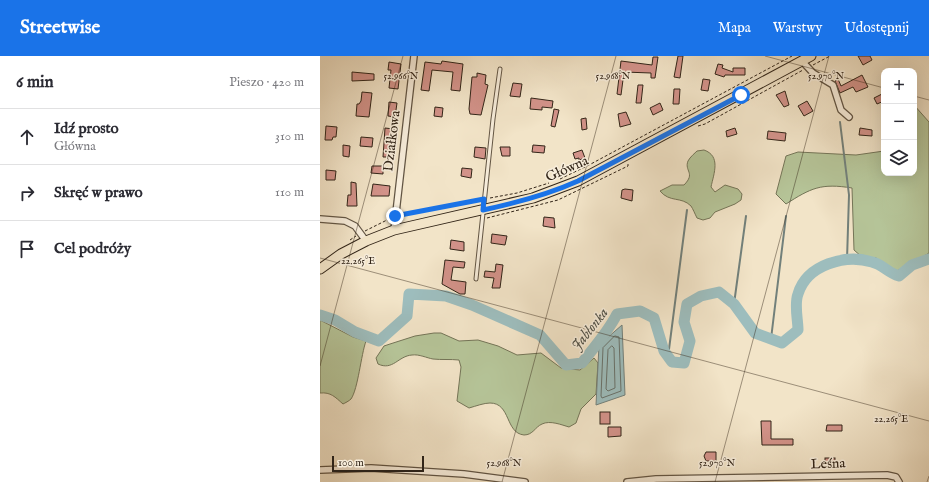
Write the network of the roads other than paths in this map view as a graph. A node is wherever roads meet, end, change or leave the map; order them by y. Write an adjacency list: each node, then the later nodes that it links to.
1 (414, 56): 8 (street, Działkowa)
2 (812, 56): 3 (main road, Główna)
3 (802, 61): 5 (street); 6 (main road, Główna)
4 (500, 69): 6 (lane)
5 (849, 117)
6 (483, 210): 8 (main road, Główna); 11 (lane)
7 (320, 219): 9 (street)
8 (394, 230): 9 (main road, Główna)
9 (363, 237): 10 (main road, Główna)
10 (320, 269)
11 (476, 279)
12 (320, 470): 13 (street)
13 (525, 482)
14 (627, 482): 15 (street, Leśna)
15 (899, 482)

